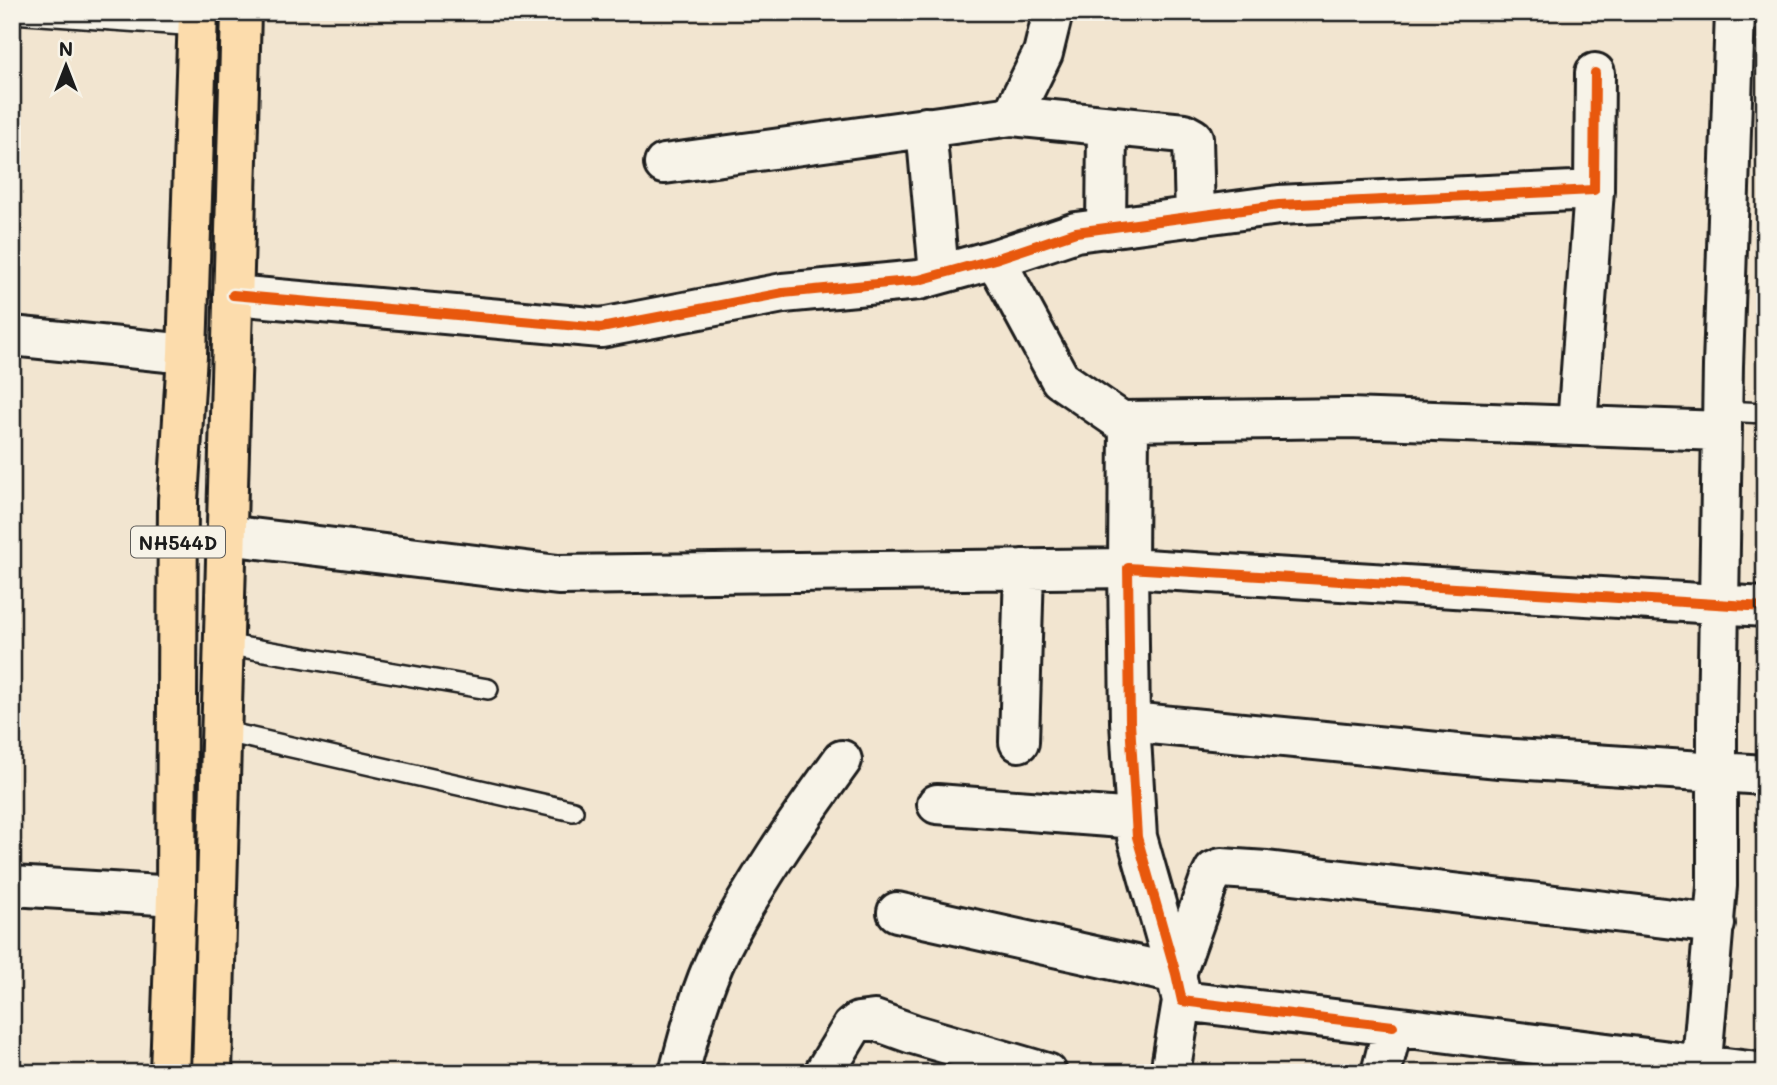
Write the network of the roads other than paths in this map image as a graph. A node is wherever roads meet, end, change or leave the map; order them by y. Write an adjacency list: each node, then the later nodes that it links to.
1 (241, 12): 16 (highway, NH544D)
2 (1054, 12): 7 (street)
3 (1735, 12): 21 (street)
4 (12, 13): 5 (lane)
5 (198, 19): 18 (highway, NH544D)
6 (1595, 73): 11 (street)
7 (1012, 116): 8 (street); 9 (street)
8 (1107, 126): 12 (street); 13 (street)
9 (926, 127): 10 (street); 15 (street)
10 (664, 164)
11 (1594, 190): 12 (street); 22 (street)
12 (1195, 217): 13 (street)
13 (1106, 229): 14 (street)
14 (995, 259): 15 (street); 20 (street)
15 (939, 274): 16 (street)
16 (233, 295): 23 (highway, NH544D)
17 (12, 336): 18 (street)
18 (187, 354): 40 (highway, NH544D)
19 (1765, 413): 21 (lane)
20 (1129, 421): 22 (street); 24 (street)
21 (1723, 421): 22 (street); 26 (street)
22 (1577, 426)
23 (226, 535): 25 (street); 28 (highway, NH544D)
24 (1128, 568): 25 (street); 26 (street); 30 (street)
25 (1024, 569): 32 (street)
26 (1720, 604): 27 (street); 34 (street)
27 (1765, 607)
28 (224, 644): 29 (lane); 31 (highway, NH544D)
29 (488, 689)
30 (1130, 722): 34 (street); 38 (street)
31 (221, 731): 37 (lane); 48 (highway, NH544D)
32 (1019, 742)
33 (842, 760): 49 (street)
34 (1717, 771): 35 (street); 42 (street)
35 (1765, 775)
36 (937, 804): 38 (street)
37 (573, 811)
38 (1136, 819): 43 (street)
39 (12, 886): 40 (street)
40 (176, 896): 47 (highway, NH544D)
41 (897, 912): 43 (street)
42 (1715, 924): 43 (street); 46 (street)
43 (1179, 987): 44 (street); 52 (street)
44 (1393, 1026): 45 (street); 53 (street)
45 (1525, 1057): 46 (street)
46 (1701, 1069): 54 (street)
47 (170, 1073)
48 (212, 1073)
49 (679, 1073)
50 (824, 1073): 51 (street)
51 (1047, 1073)
52 (1170, 1073)
53 (1381, 1073)
54 (1765, 1073)

